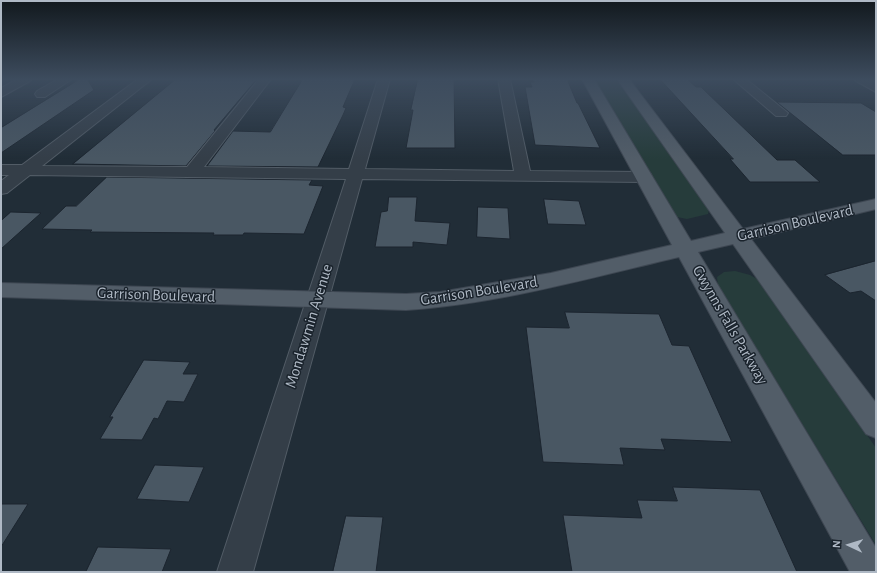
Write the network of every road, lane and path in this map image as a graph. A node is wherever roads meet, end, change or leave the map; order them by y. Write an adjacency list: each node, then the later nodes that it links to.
1 (111, 106): 10 (street)
2 (244, 106): 11 (street)
3 (376, 106): 12 (street, Mondawmin Avenue)
4 (509, 106): 13 (street)
5 (603, 106): 14 (main road, Gwynns Falls Parkway)
6 (643, 106): 17 (main road)
7 (772, 106): 8 (street)
8 (781, 113)
9 (1, 170): 10 (street)
10 (26, 170): 11 (street); 15 (street)
11 (192, 172): 12 (street)
12 (355, 174): 13 (street); 20 (street, Mondawmin Avenue)
13 (523, 175): 14 (street)
14 (644, 177): 18 (main road, Gwynns Falls Parkway)
15 (1, 189)
16 (876, 204): 17 (main road, Garrison Boulevard)
17 (738, 236): 18 (main road, Garrison Boulevard); 21 (main road)
18 (685, 247): 20 (main road, Garrison Boulevard); 23 (main road, Gwynns Falls Parkway)
19 (1, 290): 20 (main road, Garrison Boulevard)
20 (317, 300): 22 (street, Mondawmin Avenue)
21 (876, 425)
22 (235, 572)
23 (870, 572)

